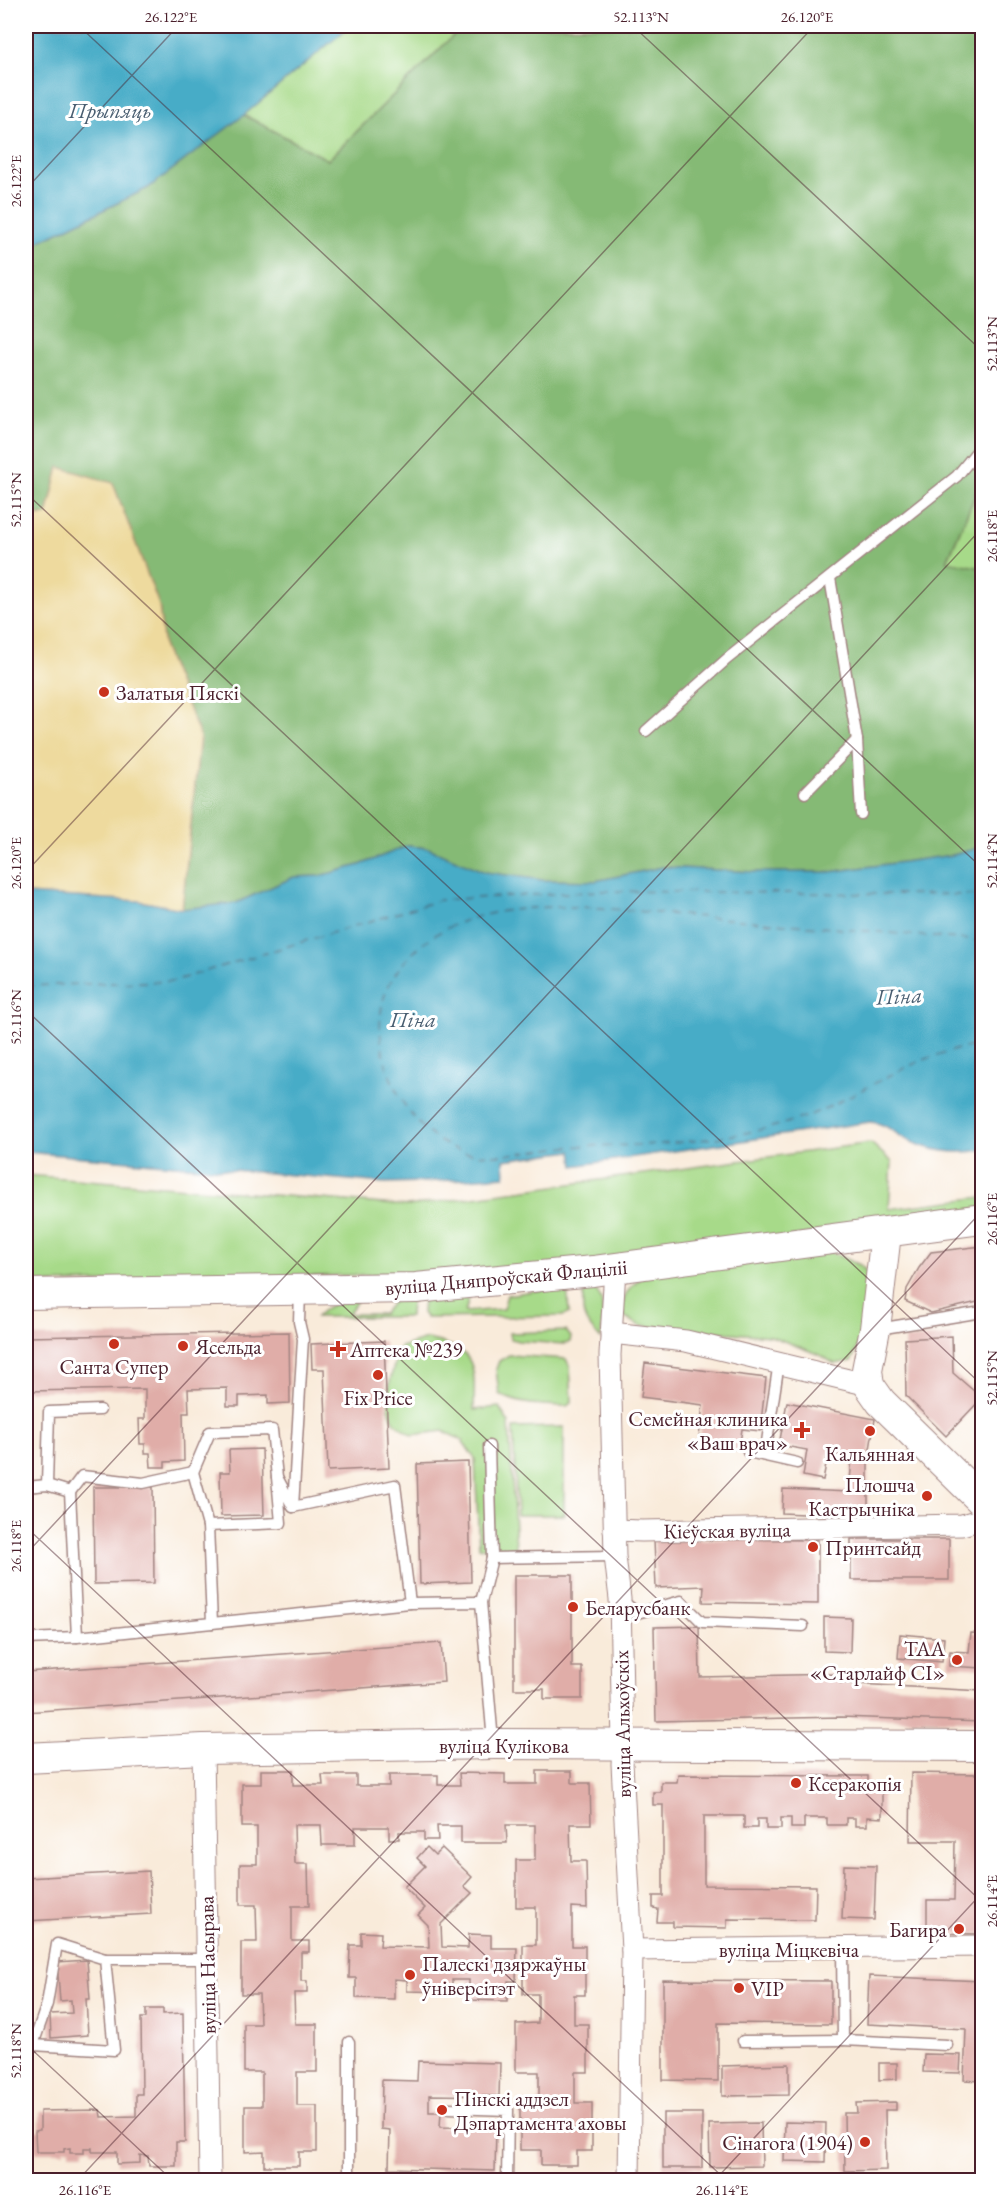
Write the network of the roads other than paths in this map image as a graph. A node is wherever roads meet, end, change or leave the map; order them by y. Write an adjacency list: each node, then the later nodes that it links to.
1 (982, 446): 2 (lane)
2 (830, 578): 3 (lane); 4 (lane)
3 (646, 730)
4 (857, 740): 5 (lane); 6 (lane)
5 (805, 793)
6 (861, 814)
7 (982, 1219): 8 (street, вуліца Дняпроўскай Флаціліі)
8 (886, 1233): 9 (street, вуліца Дняпроўскай Флаціліі); 13 (street)
9 (615, 1268): 10 (street, вуліца Дняпроўскай Флаціліі); 14 (street, вуліца Альхоўскіх)
10 (300, 1290): 11 (street, вуліца Дняпроўскай Флаціліі); 28 (lane)
11 (26, 1294)
12 (982, 1312): 13 (lane)
13 (875, 1329): 16 (street)
14 (611, 1333): 15 (street); 31 (street, вуліца Альхоўскіх)
15 (779, 1362): 16 (street); 20 (lane)
16 (868, 1385): 27 (street)
17 (100, 1410): 24 (lane)
18 (489, 1446): 33 (lane)
19 (748, 1452): 20 (lane)
20 (765, 1455): 21 (lane)
21 (797, 1463)
22 (193, 1472): 23 (lane); 26 (lane); 30 (lane)
23 (277, 1477): 28 (lane); 30 (lane)
24 (47, 1485): 25 (lane); 26 (lane)
25 (26, 1487)
26 (70, 1492): 39 (lane)
27 (982, 1501)
28 (293, 1507): 36 (lane)
29 (982, 1519): 31 (street, Кіеўская вуліца)
30 (208, 1526): 37 (lane)
31 (614, 1530): 32 (street, вуліца Альхоўскіх)
32 (615, 1556): 33 (lane); 34 (street, вуліца Альхоўскіх)
33 (492, 1558): 35 (lane)
34 (620, 1599): 38 (lane); 42 (street, вуліца Альхоўскіх)
35 (481, 1602): 36 (lane); 41 (lane)
36 (410, 1603): 37 (lane)
37 (213, 1623): 39 (lane)
38 (803, 1626)
39 (77, 1637): 40 (lane)
40 (26, 1639)
41 (494, 1744): 42 (street, вуліца Кулікова); 44 (street, вуліца Кулікова)
42 (623, 1746): 43 (street, вуліца Кулікова); 48 (street, вуліца Альхоўскіх)
43 (982, 1746)
44 (203, 1749): 45 (street, вуліца Кулікова); 50 (street, вуліца Насырава)
45 (26, 1758)
46 (982, 1946): 47 (street, вуліца Міцкевіча)
47 (842, 1948): 48 (street, вуліца Міцкевіча); 51 (lane)
48 (632, 1950): 60 (street, вуліца Альхоўскіх)
49 (105, 1959): 50 (lane); 55 (lane); 55 (lane)
50 (207, 1959): 57 (street, вуліца Насырава)
51 (843, 2040): 52 (lane); 54 (lane)
52 (743, 2041)
53 (349, 2042): 58 (lane)
54 (947, 2045)
55 (29, 2046)
56 (449, 2108): 59 (lane)
57 (210, 2181)
58 (349, 2181)
59 (507, 2181)
60 (629, 2181)

